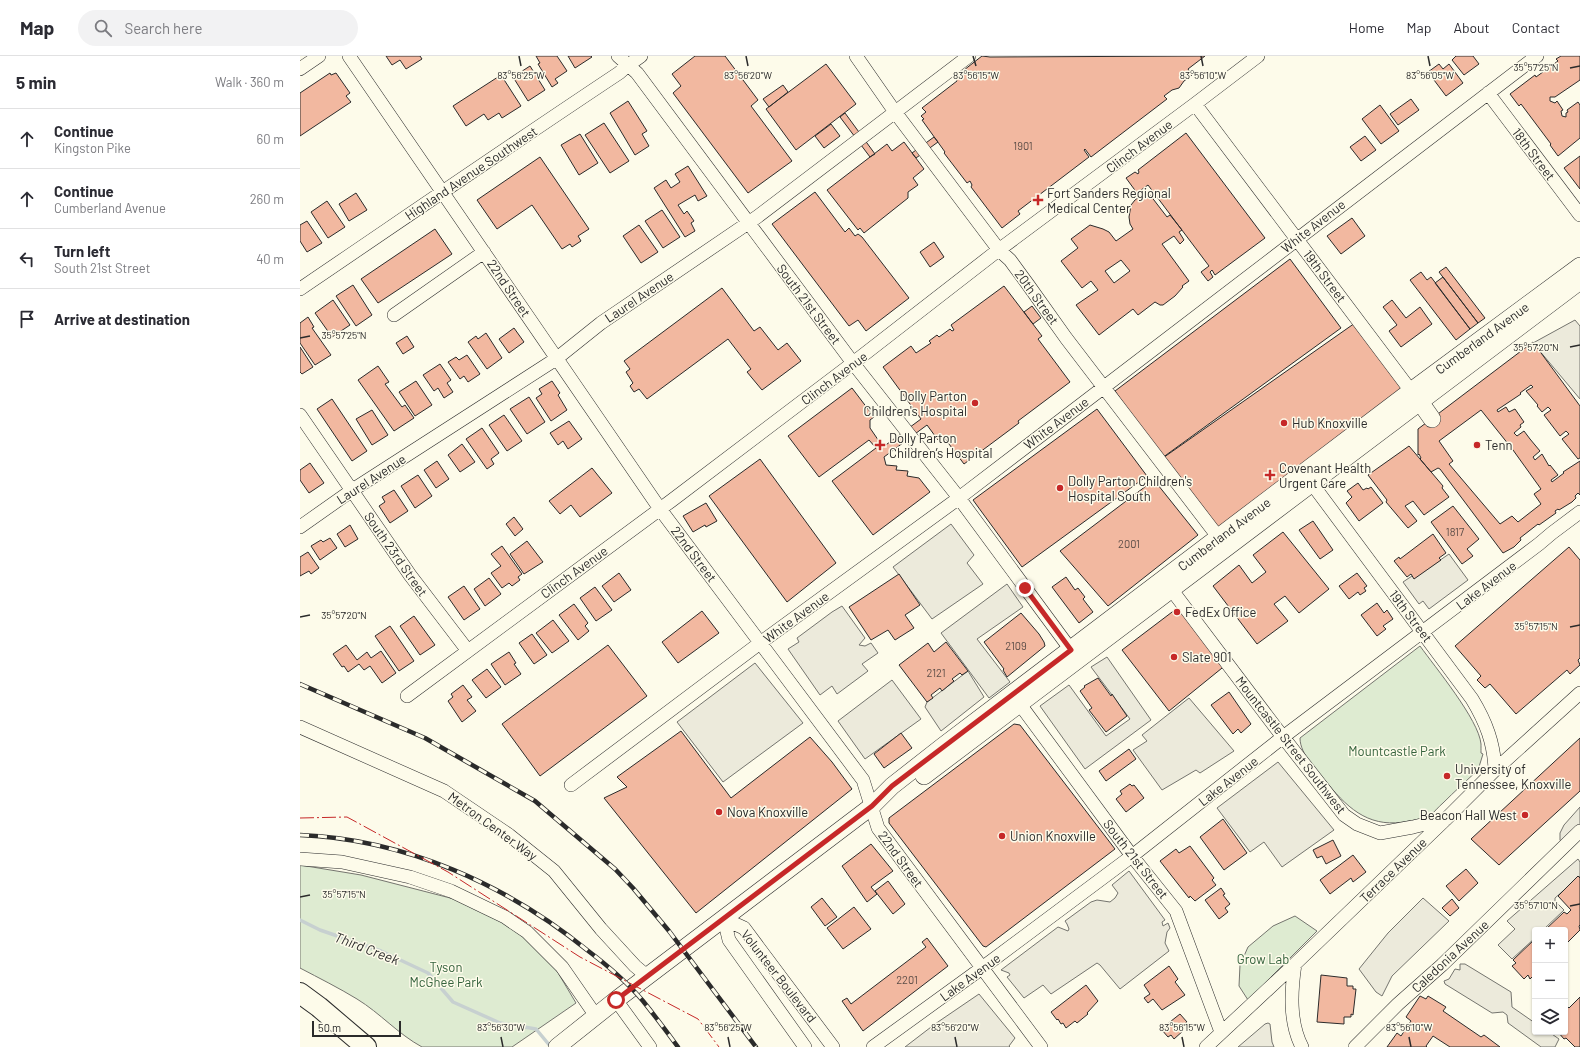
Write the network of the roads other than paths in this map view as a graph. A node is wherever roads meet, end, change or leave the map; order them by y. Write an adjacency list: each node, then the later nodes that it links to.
1 (319, 56): 10 (street)
2 (349, 56): 14 (street, 22nd Street)
3 (618, 56): 9 (street, South 21st Street)
4 (641, 56): 9 (street, Highland Avenue Southwest)
5 (856, 56): 13 (street, 20th Street)
6 (969, 56): 13 (street, Laurel Avenue)
7 (1258, 56): 12 (street, Clinch Avenue)
8 (1537, 56): 11 (street, White Avenue)
9 (627, 66): 14 (street, Highland Avenue Southwest); 16 (street, South 21st Street)
10 (300, 69)
11 (1488, 94): 15 (street, 18th Street); 17 (street, White Avenue)
12 (1195, 104): 17 (street, 19th Street); 18 (street, Clinch Avenue)
13 (895, 112): 16 (street, Laurel Avenue); 18 (street, 20th Street)
14 (442, 193): 19 (street, 22nd Street); 22 (street, Highland Avenue Southwest)
15 (1580, 215)
16 (748, 223): 24 (street, Laurel Avenue); 25 (street, South 21st Street)
17 (1297, 239): 26 (street, White Avenue); 27 (street, 19th Street)
18 (999, 250): 25 (street, Clinch Avenue); 26 (street, 20th Street)
19 (484, 252): 23 (street); 24 (street, 22nd Street)
20 (1580, 266): 27 (main road, Cumberland Avenue)
21 (1580, 281): 27 (main road, Cumberland Avenue)
22 (300, 289)
23 (394, 315)
24 (556, 359): 31 (street, Laurel Avenue); 33 (street, 22nd Street)
25 (853, 363): 32 (street, South 21st Street); 33 (street, Clinch Avenue)
26 (1104, 387): 32 (street, White Avenue); 36 (street, 20th Street)
27 (1415, 396): 29 (main road); 30 (main road, Cumberland Avenue)
28 (300, 415): 31 (street, South 23rd Street)
29 (1432, 419)
30 (1308, 478): 36 (main road, Cumberland Avenue); 38 (street, 19th Street)
31 (351, 491): 35 (street, Laurel Avenue); 40 (street, South 23rd Street)
32 (959, 498): 39 (street, White Avenue); 41 (street, South 21st Street)
33 (660, 509): 39 (street, 22nd Street); 40 (street, Clinch Avenue)
34 (1580, 512): 38 (street, Lake Avenue)
35 (300, 527)
36 (1222, 543): 37 (main road, Cumberland Avenue); 41 (main road, Cumberland Avenue)
37 (1172, 589): 41 (main road, Cumberland Avenue); 46 (street, Mountcastle Street Southwest)
38 (1422, 632): 46 (street, Lake Avenue); 47 (street, 19th Street)
39 (760, 643): 48 (street, White Avenue); 49 (street, 22nd Street)
40 (468, 651): 43 (street, Clinch Avenue)
41 (1074, 655): 44 (main road, Cumberland Avenue); 49 (main road, Cumberland Avenue)
42 (1580, 693): 47 (street, Terrace Avenue)
43 (407, 696)
44 (1019, 703): 49 (main road, Cumberland Avenue); 52 (street, South 21st Street)
45 (300, 727): 57 (street, Metron Center Way)
46 (1283, 738): 50 (street, Mountcastle Street Southwest); 52 (street, Lake Avenue)
47 (1495, 770): 50 (street, Terrace Avenue)
48 (571, 785)
49 (872, 806): 54 (main road, Cumberland Avenue); 56 (street, 22nd Street)
50 (1448, 818): 55 (street, Terrace Avenue)
51 (1580, 831): 71 (street, Caledonia Avenue)
52 (1132, 856): 56 (street, Lake Avenue); 61 (street, South 21st Street)
53 (300, 859): 60 (street)
54 (724, 919): 57 (main road, Cumberland Avenue); 65 (street, Volunteer Boulevard); 66 (street, Volunteer Boulevard)
55 (1295, 964): 61 (street, Terrace Avenue); 70 (street)
56 (982, 968): 67 (street, Lake Avenue); 68 (street, 22nd Street)
57 (648, 977): 59 (main road, Cumberland Avenue)
58 (300, 993): 62 (highway)
59 (616, 1000): 60 (main road, Cumberland Avenue); 64 (street)
60 (596, 1016): 63 (main road, Cumberland Avenue)
61 (1221, 1032): 69 (street, Terrace Avenue)
62 (366, 1047)
63 (557, 1047)
64 (650, 1047)
65 (805, 1047)
66 (833, 1047)
67 (873, 1047)
68 (1041, 1047)
69 (1206, 1047)
70 (1302, 1047)
71 (1355, 1047)

